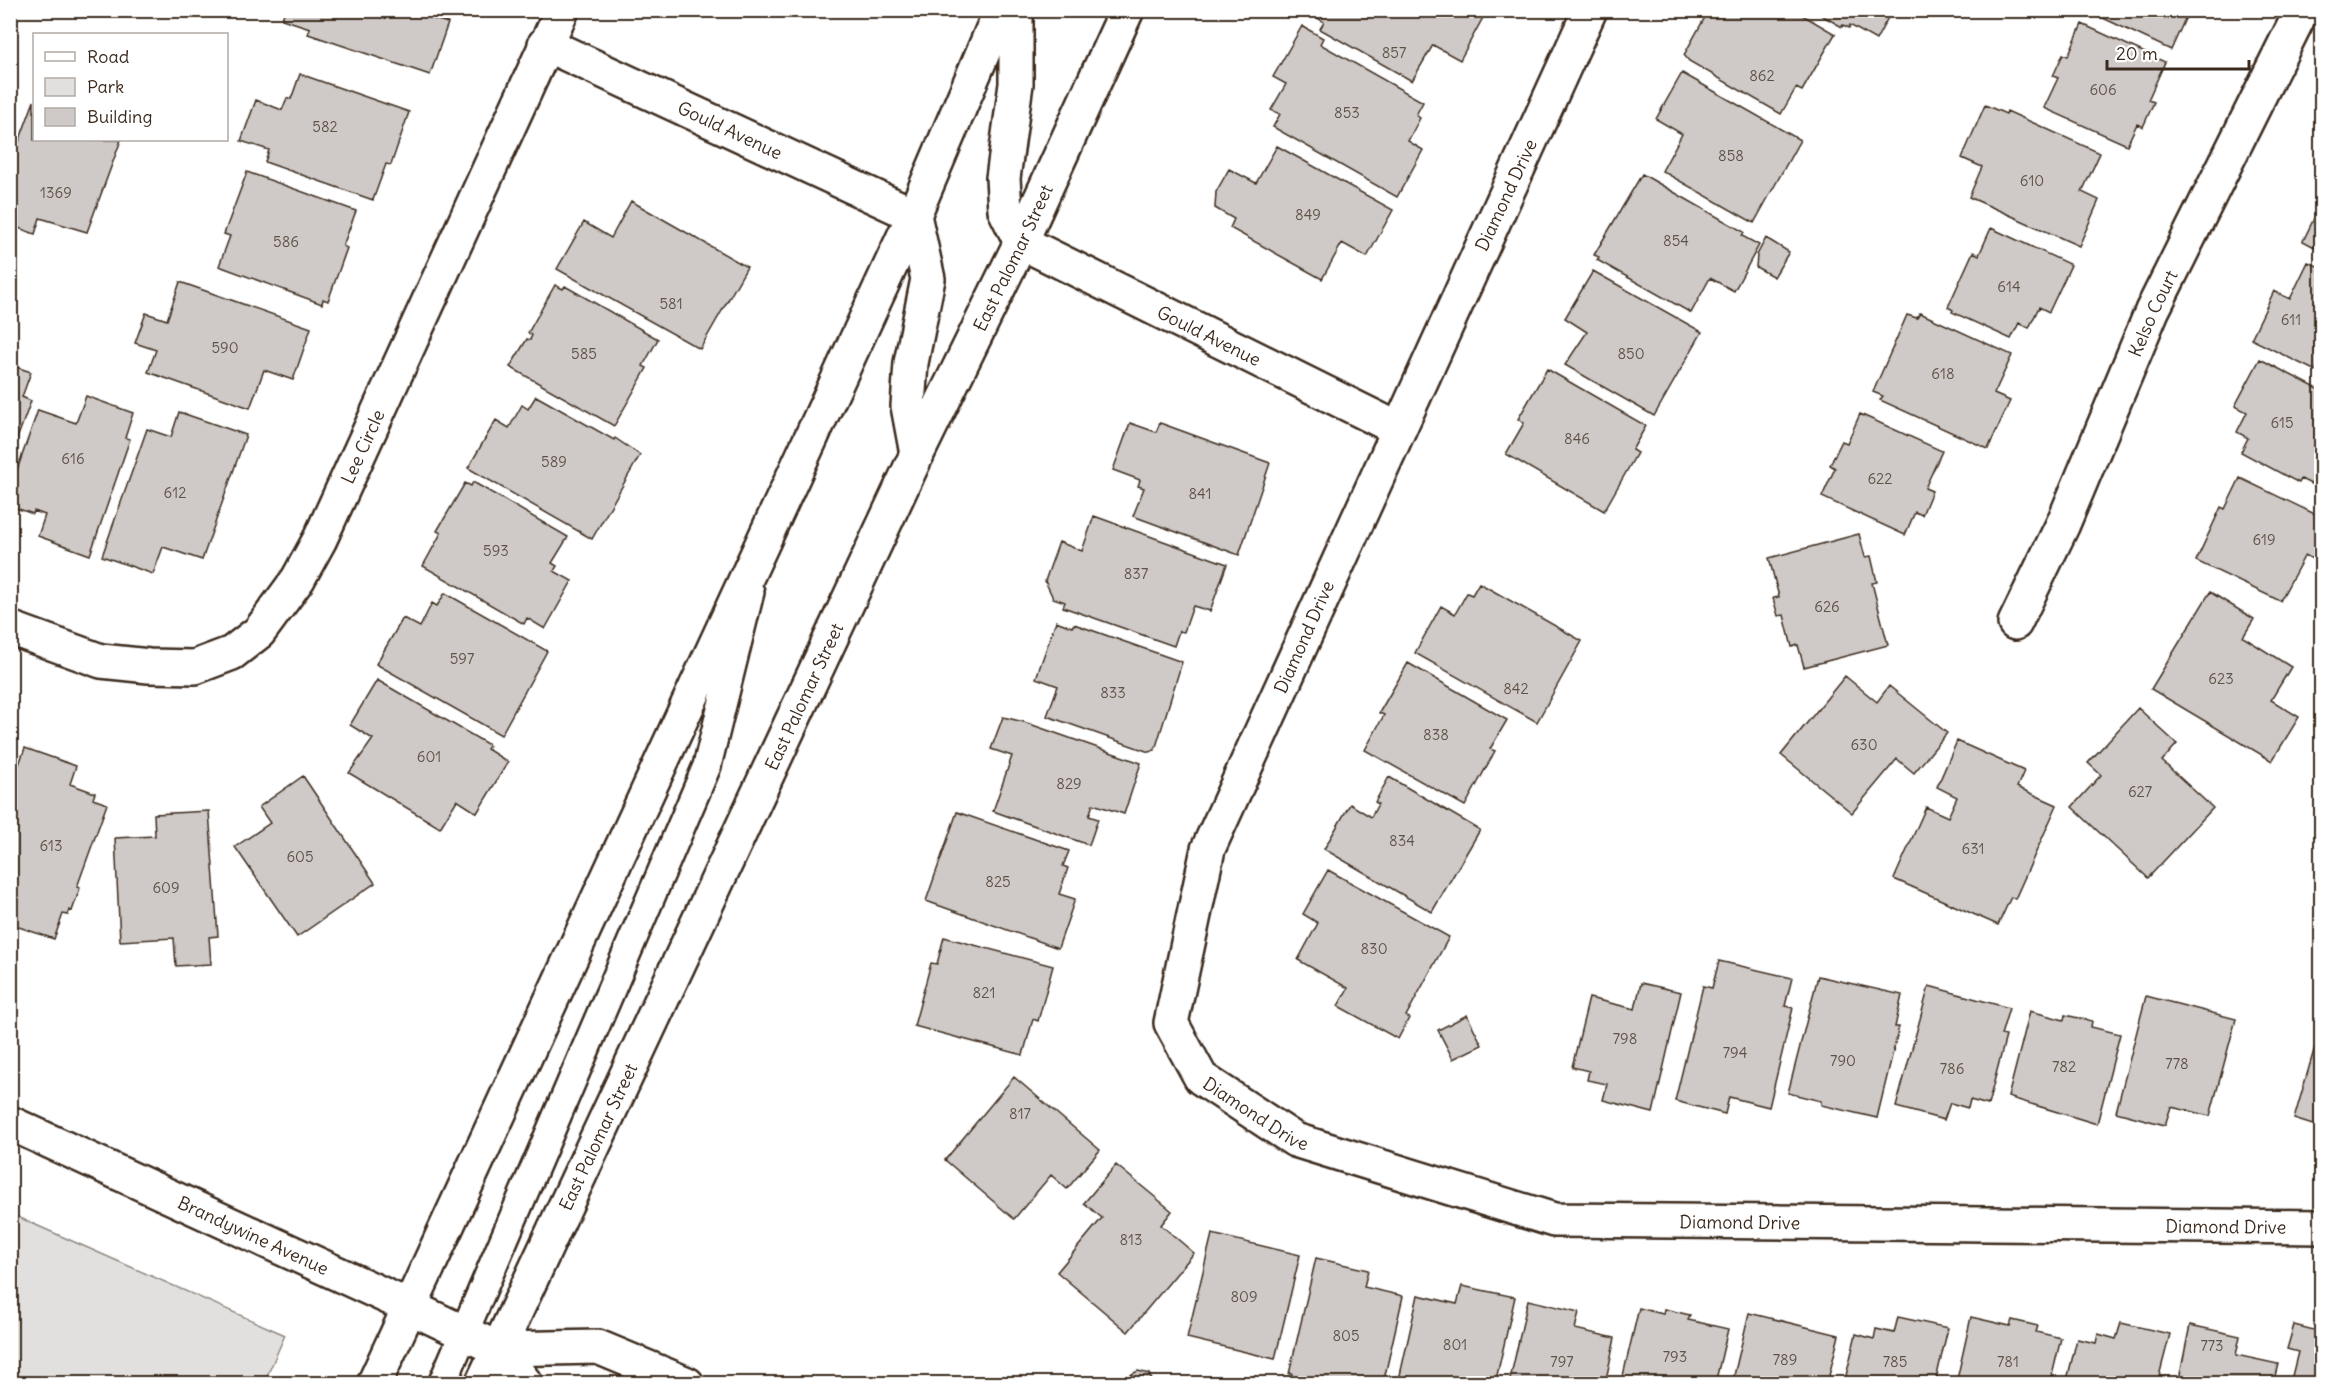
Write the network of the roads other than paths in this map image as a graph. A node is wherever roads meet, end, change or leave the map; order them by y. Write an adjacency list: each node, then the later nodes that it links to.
1 (562, 10): 7 (street, Lee Circle)
2 (1001, 10): 8 (street)
3 (1016, 10): 9 (street)
4 (1127, 10): 9 (street, East Palomar Street)
5 (1590, 10): 10 (street, Diamond Drive)
6 (2302, 10): 13 (street, Kelso Court)
7 (544, 44): 8 (street, Gould Avenue); 14 (street, Lee Circle)
8 (914, 215): 11 (street); 12 (street)
9 (1021, 242): 10 (street, Gould Avenue); 11 (street, East Palomar Street)
10 (1398, 429): 16 (street, Diamond Drive)
11 (917, 454): 19 (street, East Palomar Street)
12 (762, 544): 17 (street); 18 (lane)
13 (2015, 623)
14 (10, 628)
15 (10, 1123): 17 (street, Brandywine Avenue)
16 (2322, 1227)
17 (410, 1307): 18 (street, Brandywine Avenue); 20 (street)
18 (462, 1330): 19 (street, Brandywine Avenue); 21 (lane)
19 (498, 1349): 22 (lane); 23 (street, East Palomar Street); 24 (street); 25 (street)
20 (374, 1383)
21 (441, 1383)
22 (474, 1383)
23 (482, 1383)
24 (526, 1383)
25 (687, 1383)

